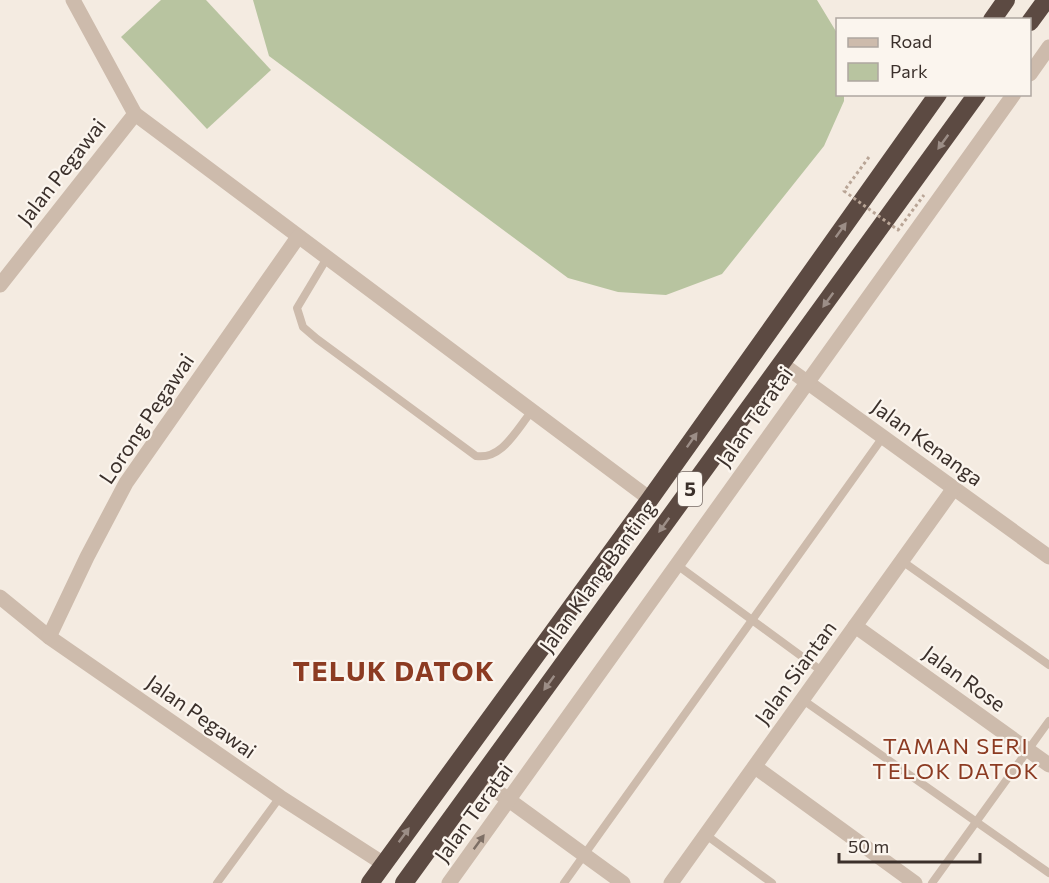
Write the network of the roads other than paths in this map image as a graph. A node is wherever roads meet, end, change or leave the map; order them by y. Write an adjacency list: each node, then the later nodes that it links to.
1 (73, 0): 11 (street)
2 (1006, 0): 4 (highway)
3 (1046, 0): 5 (highway)
4 (993, 18)
5 (1031, 19)
6 (1049, 47): 7 (street)
7 (1031, 71)
8 (937, 96): 20 (highway, Jalan Klang Banting / 5, one-way to 8)
9 (976, 96): 15 (highway, Jalan Klang Banting / 5, one-way to 15)
10 (1013, 96): 16 (street, Jalan Teratai)
11 (135, 114): 12 (street); 14 (street, Jalan Pegawai)
12 (298, 237): 13 (street); 27 (street, Lorong Pegawai)
13 (327, 258): 17 (street); 17 (lane)
14 (0, 285)
15 (782, 364): 16 (street, Jalan Kenanga); 35 (highway, Jalan Klang Banting / 5, one-way to 35)
16 (806, 382): 18 (street, Jalan Kenanga); 23 (street, Jalan Teratai)
17 (532, 411): 20 (street)
18 (883, 437): 19 (street, Jalan Kenanga); 25 (lane)
19 (954, 488): 21 (street, Jalan Kenanga); 22 (street, Jalan Siantan)
20 (650, 499): 41 (highway, Jalan Klang Banting / 5, one-way to 20)
21 (1048, 554)
22 (902, 561): 26 (street, Jalan Siantan); 28 (lane)
23 (677, 565): 25 (lane); 37 (street, Jalan Teratai)
24 (0, 597): 27 (street, Jalan Pegawai)
25 (752, 620): 29 (lane); 40 (lane)
26 (855, 626): 29 (street, Jalan Siantan); 32 (street, Jalan Rose)
27 (49, 637): 36 (street, Jalan Pegawai)
28 (1049, 666)
29 (823, 672): 30 (street, Jalan Siantan)
30 (803, 700): 34 (street, Jalan Siantan); 38 (lane)
31 (1049, 721): 32 (lane)
32 (1028, 750): 33 (street, Jalan Rose); 38 (lane)
33 (1049, 765)
34 (755, 767): 39 (street, Jalan Siantan); 51 (street)
35 (480, 779): 37 (street); 45 (highway, Jalan Klang Banting / 5)
36 (280, 797): 41 (street, Jalan Pegawai); 43 (lane)
37 (509, 800): 40 (street); 46 (street, Jalan Teratai, one-way to 37)
38 (976, 821): 42 (lane); 52 (lane)
39 (705, 835): 49 (street, Jalan Siantan); 50 (lane)
40 (585, 855): 47 (lane); 48 (street)
41 (384, 864): 44 (highway, Jalan Klang Banting / 5)
42 (1049, 873)
43 (217, 883)
44 (370, 883)
45 (404, 883)
46 (449, 883)
47 (564, 883)
48 (623, 883)
49 (671, 883)
50 (772, 883)
51 (915, 883)
52 (932, 883)

